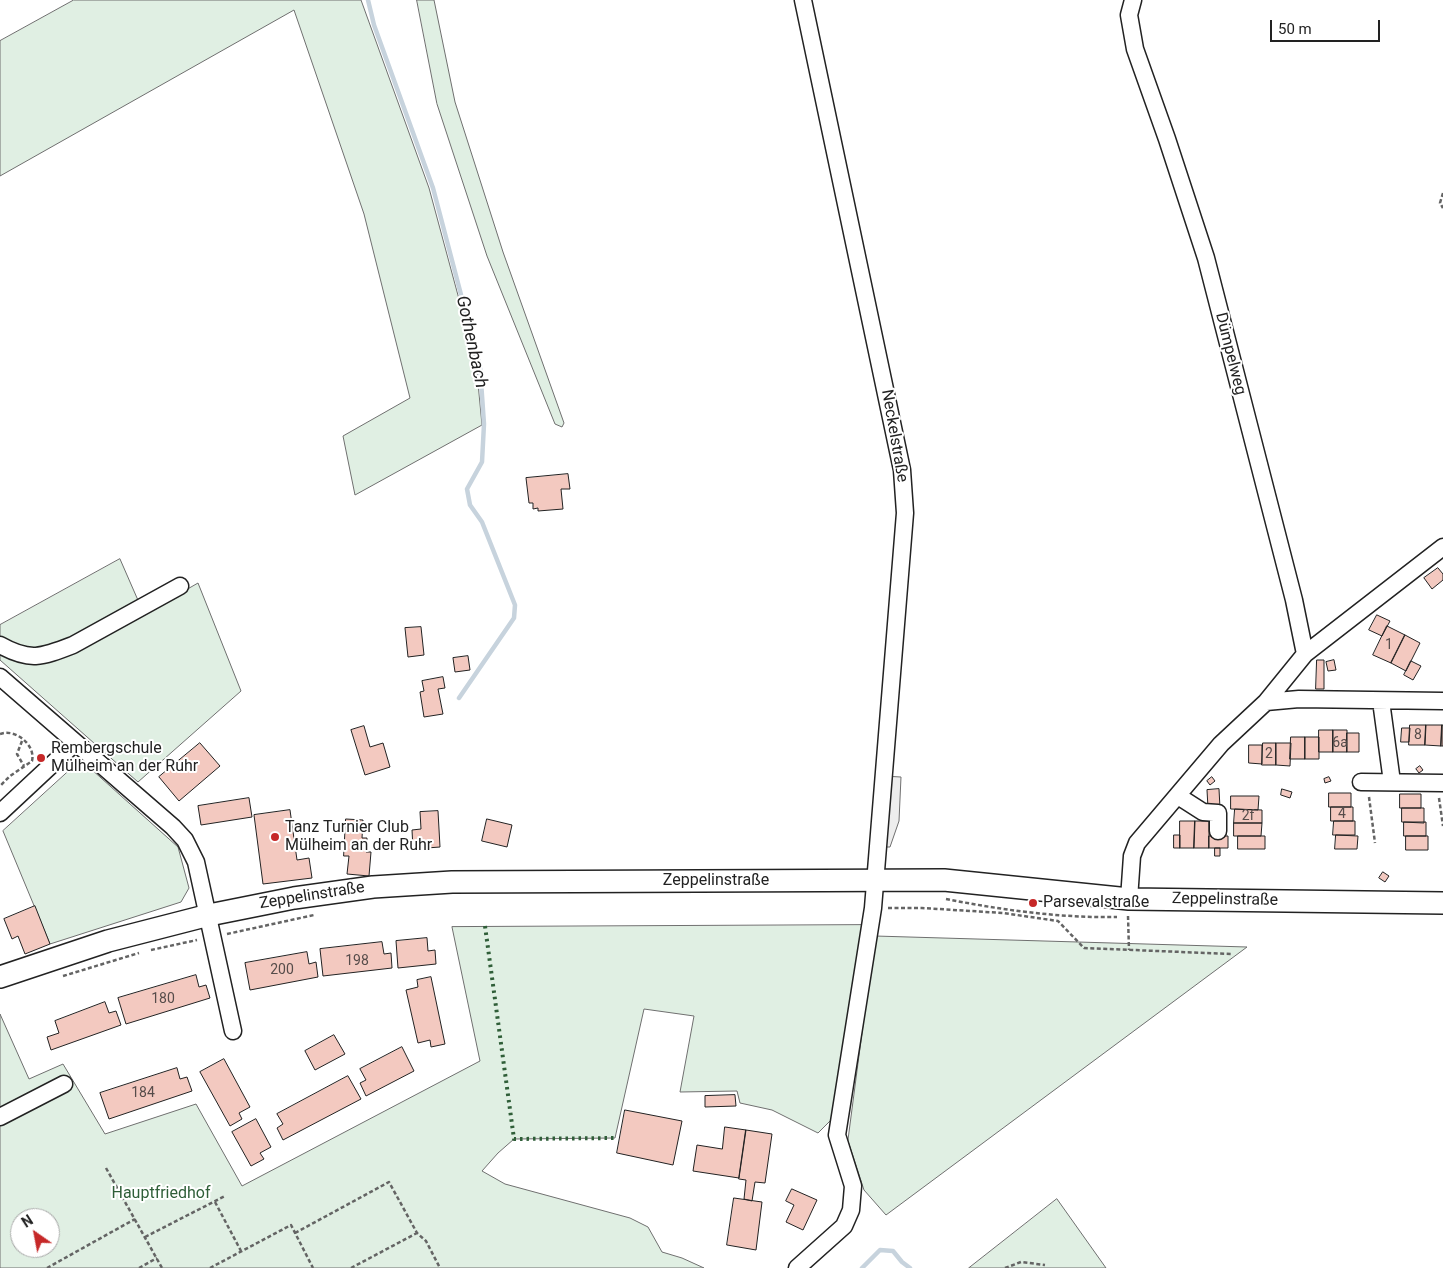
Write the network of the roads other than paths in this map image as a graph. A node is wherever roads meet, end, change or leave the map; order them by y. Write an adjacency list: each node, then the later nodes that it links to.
1 (803, 0): 18 (street, Neckelstraße)
2 (1133, 0): 6 (street, Dümpelweg)
3 (1443, 547): 6 (street)
4 (180, 586): 5 (street)
5 (0, 645)
6 (1305, 654): 10 (street)
7 (4, 686): 11 (street)
8 (1381, 701): 9 (street); 10 (street); 13 (street)
9 (1443, 701)
10 (1266, 702): 15 (street)
11 (74, 743): 16 (street); 21 (street)
12 (1364, 782): 13 (street)
13 (1392, 782): 14 (street)
14 (1440, 782)
15 (1178, 796): 17 (street); 20 (street)
16 (0, 813)
17 (1218, 831)
18 (874, 880): 20 (main road, Zeppelinstraße); 21 (main road, Zeppelinstraße); 26 (street, Neckelstraße)
19 (1443, 903): 20 (main road, Zeppelinstraße)
20 (1129, 908)
21 (209, 915): 22 (main road, Zeppelinstraße); 23 (street)
22 (0, 976)
23 (233, 1031)
24 (64, 1084): 25 (street)
25 (0, 1117)
26 (797, 1268)

